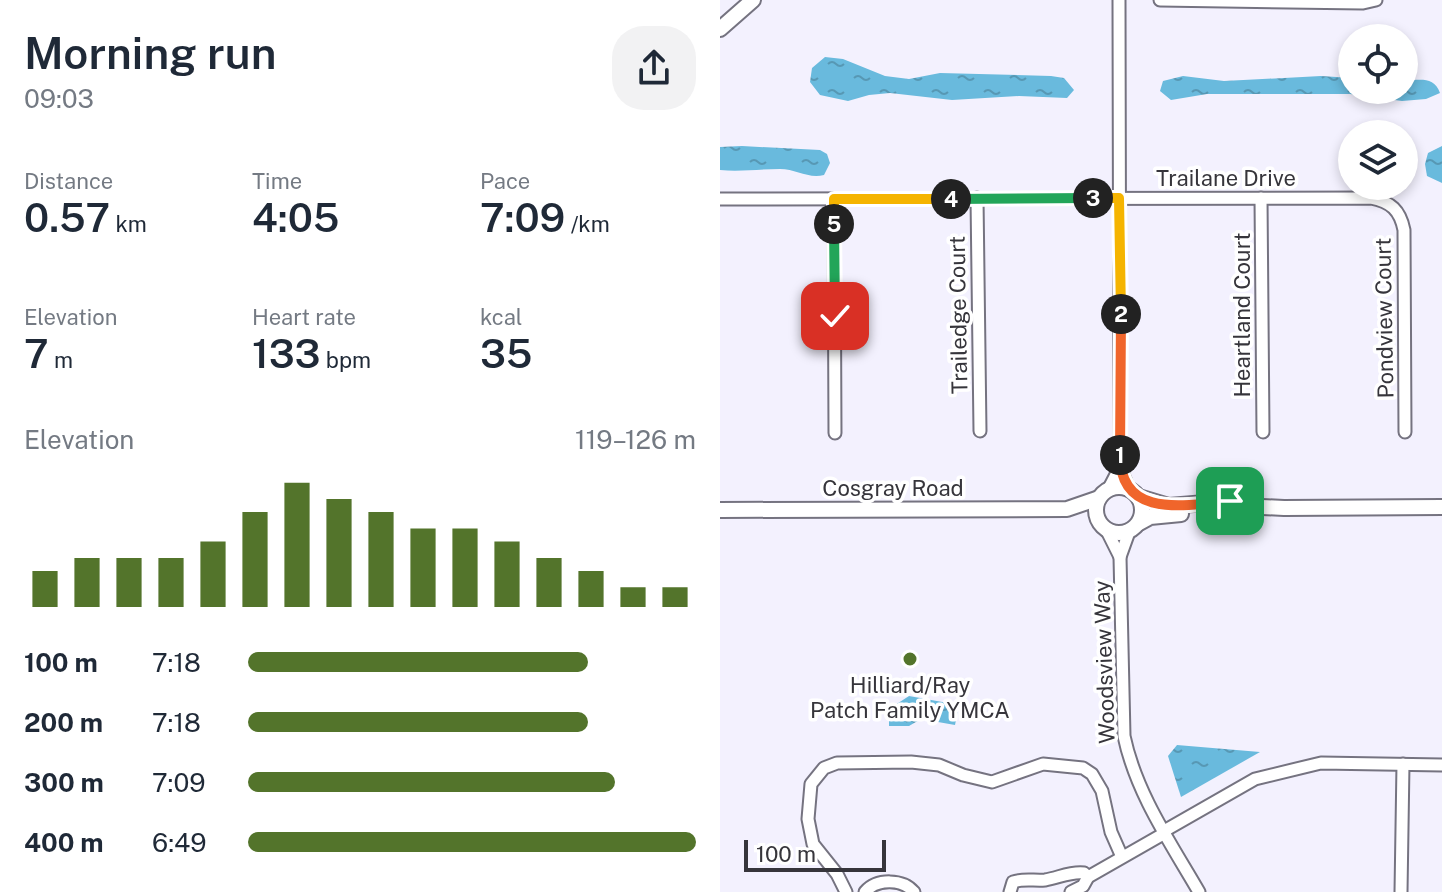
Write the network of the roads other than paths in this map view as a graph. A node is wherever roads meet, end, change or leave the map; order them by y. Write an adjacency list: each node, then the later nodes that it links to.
1 (753, 0): 5 (main road)
2 (1119, 0): 7 (street)
3 (1160, 0): 4 (street)
4 (1376, 0)
5 (720, 29)
6 (977, 198): 7 (street, Trailane Drive); 10 (street, Trailane Drive); 12 (street, Trailedge Court)
7 (1119, 198): 8 (street, Trailane Drive); 16 (street)
8 (1261, 198): 11 (street, Trailane Drive); 13 (street, Heartland Court)
9 (720, 199): 10 (street, Trailane Drive)
10 (834, 199): 15 (street)
11 (1393, 206): 14 (street, Pondview Court)
12 (980, 431)
13 (1263, 432)
14 (1405, 432)
15 (835, 433)
16 (1120, 467): 17 (street); 18 (street)
17 (1134, 493): 18 (main road); 19 (main road); 24 (main road)
18 (1104, 494): 21 (main road, Cosgray Road); 23 (main road)
19 (1242, 506): 20 (main road); 24 (main road)
20 (1442, 507)
21 (1067, 509): 22 (main road, Cosgray Road); 23 (main road, Cosgray Road)
22 (720, 510)
23 (1103, 526): 24 (main road); 25 (street, Woodsview Way)
24 (1134, 528): 25 (street, Woodsview Way)
25 (1120, 557): 28 (street, Woodsview Way)
26 (1403, 764): 27 (street); 28 (street); 37 (street)
27 (1442, 765)
28 (1164, 832): 29 (street); 36 (street, Woodsview Way)
29 (1122, 857): 30 (street); 31 (street)
30 (1088, 877): 34 (street); 35 (street)
31 (846, 892)
32 (865, 892): 33 (street)
33 (914, 892)
34 (1010, 892)
35 (1071, 892)
36 (1199, 892)
37 (1401, 892)

